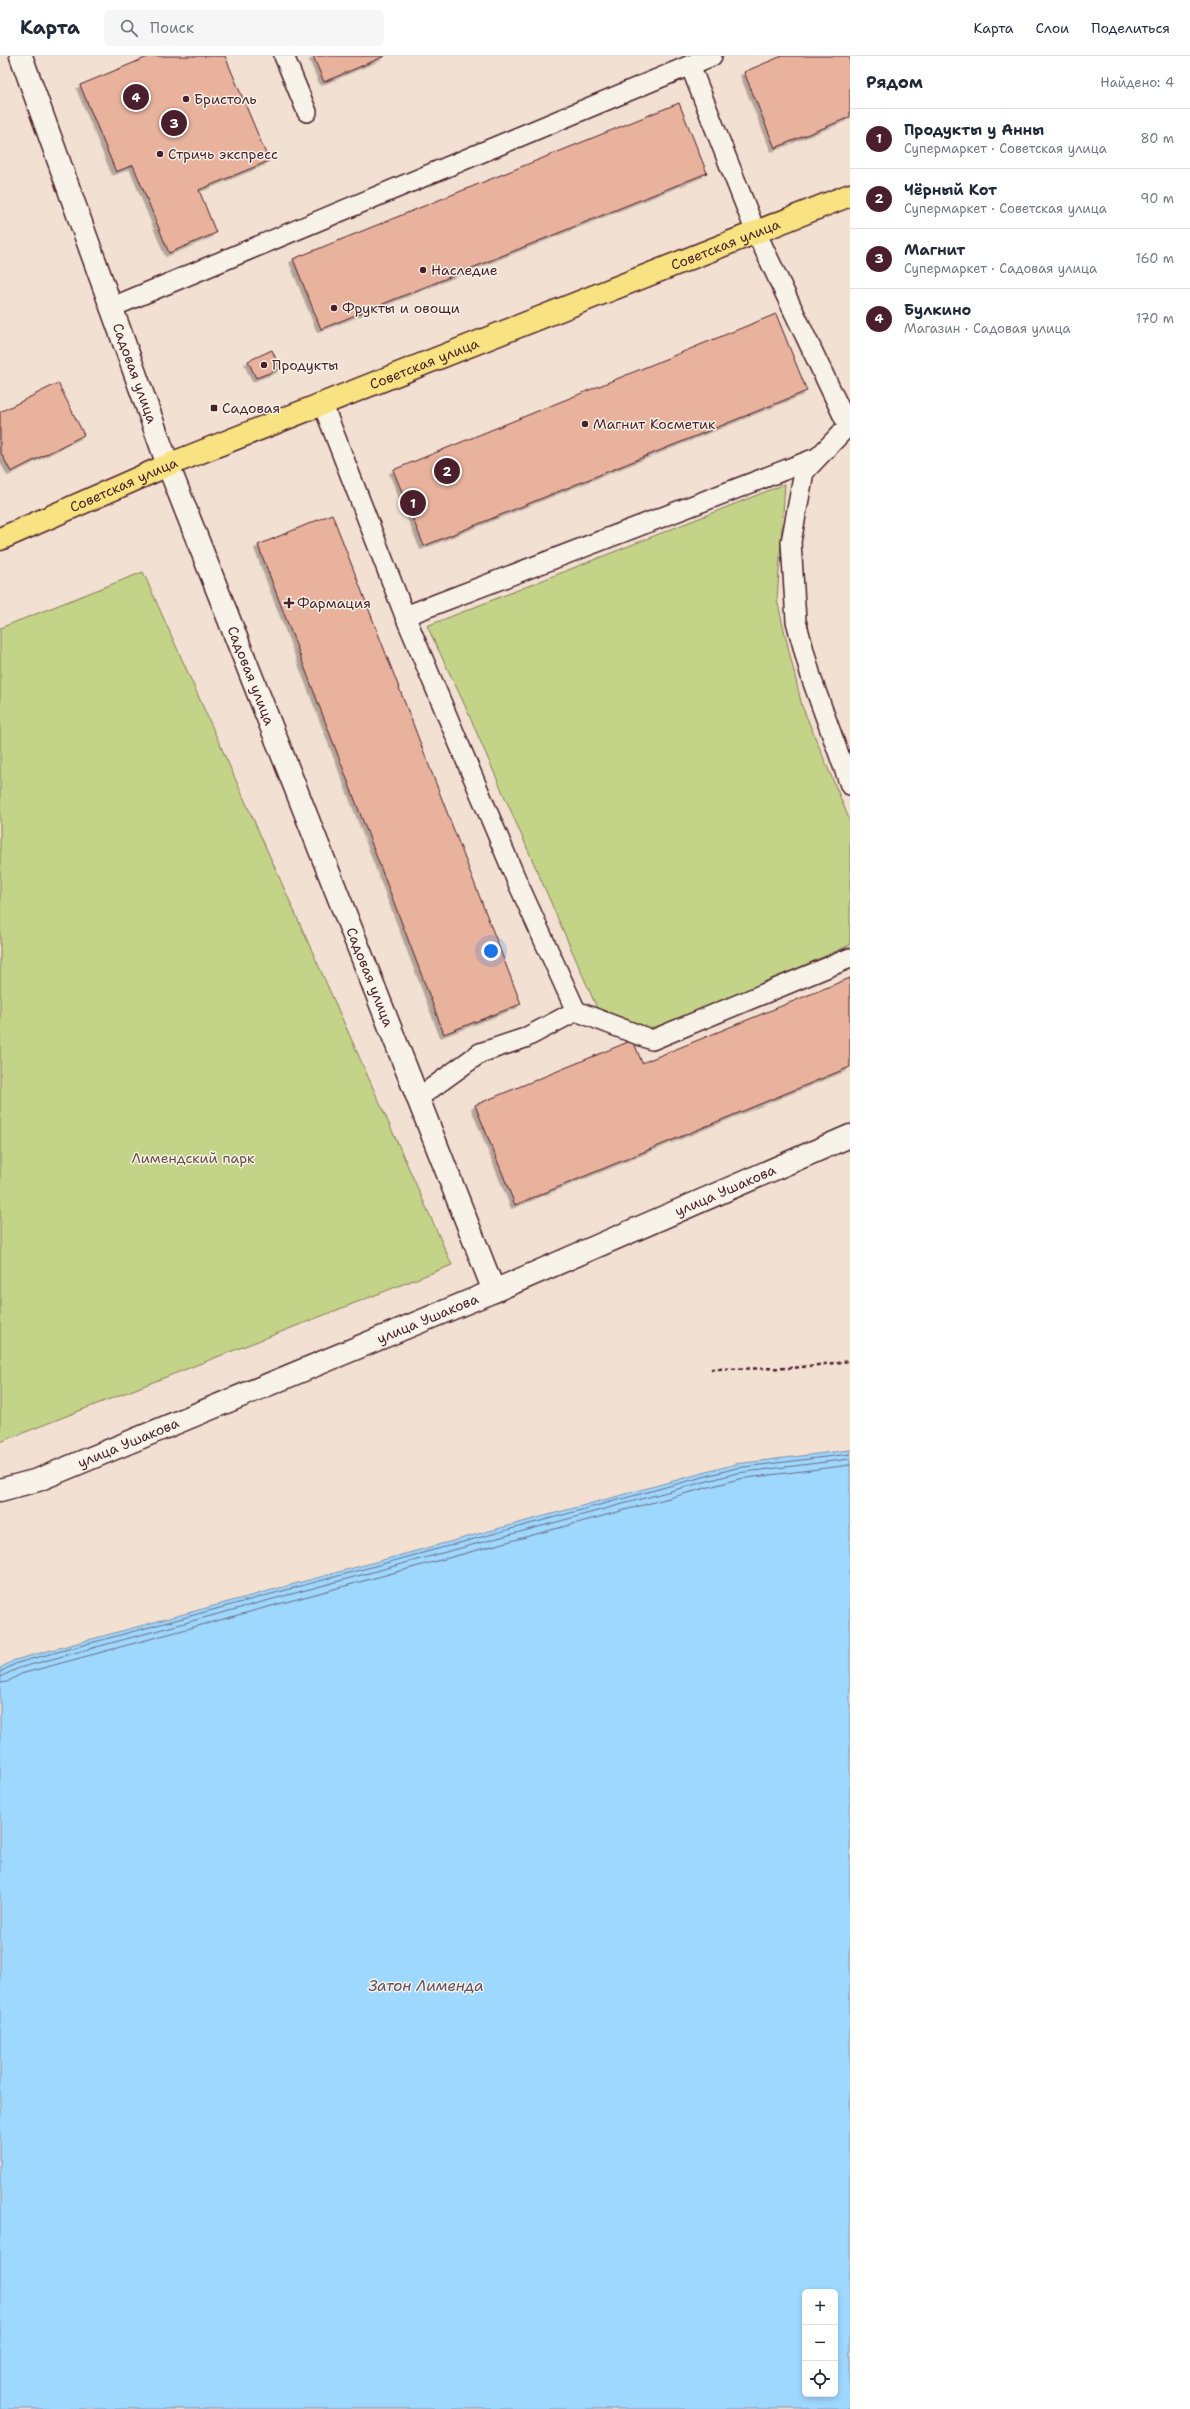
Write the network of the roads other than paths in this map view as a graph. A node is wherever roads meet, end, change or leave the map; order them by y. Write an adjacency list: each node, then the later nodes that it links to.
1 (21, 56): 8 (street, Садовая улица)
2 (284, 56): 5 (lane)
3 (712, 56): 4 (lane)
4 (690, 65): 7 (lane); 8 (lane)
5 (307, 112)
6 (850, 195): 7 (main road, Советская улица)
7 (755, 230): 9 (main road, Советская улица); 10 (lane)
8 (110, 308): 12 (street, Садовая улица)
9 (324, 405): 12 (main road, Советская улица); 14 (lane)
10 (849, 426): 11 (lane)
11 (817, 457): 14 (lane); 15 (lane)
12 (168, 465): 13 (main road, Советская улица); 18 (street, Садовая улица)
13 (0, 539)
14 (405, 616): 17 (lane)
15 (850, 785)
16 (850, 958): 17 (lane)
17 (576, 1011): 18 (lane)
18 (418, 1098): 20 (street, Садовая улица)
19 (850, 1136): 20 (street, улица Ушакова)
20 (494, 1291): 21 (street, улица Ушакова)
21 (0, 1490)

